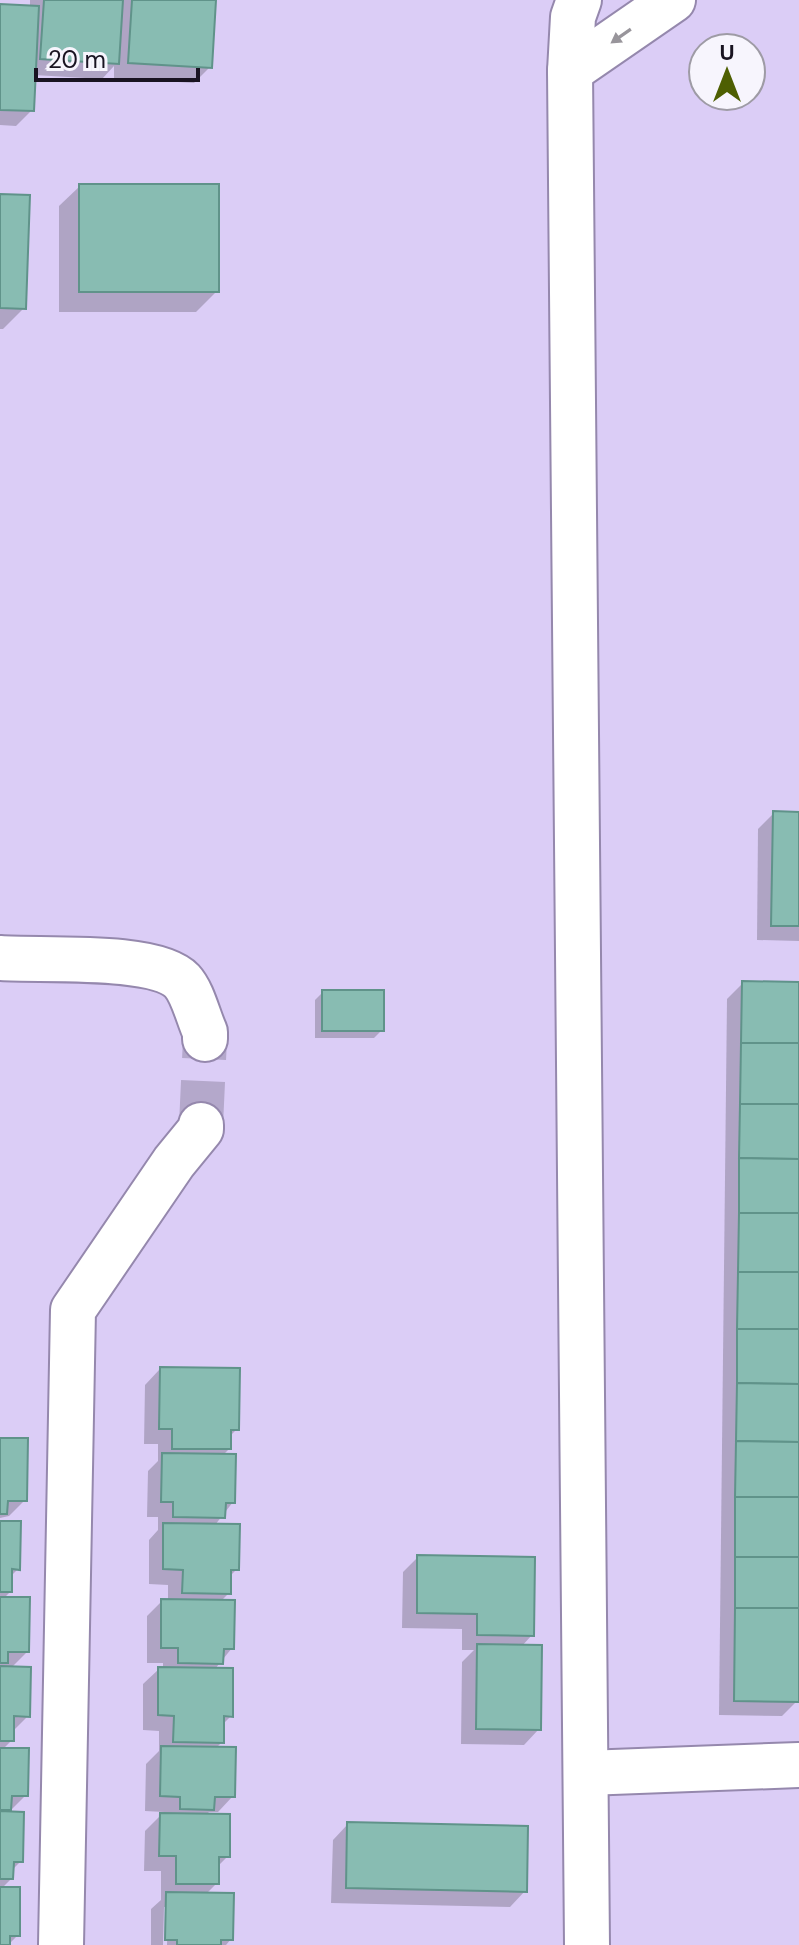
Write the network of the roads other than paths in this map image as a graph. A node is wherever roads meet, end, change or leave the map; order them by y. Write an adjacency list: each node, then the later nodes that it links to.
1 (579, 0): 3 (street)
2 (673, 0): 3 (street, one-way to 3)
3 (570, 71): 8 (street)
4 (18, 959): 5 (street)
5 (205, 1039)
6 (201, 1125): 9 (street)
7 (799, 1765): 8 (street)
8 (586, 1773): 10 (street)
9 (61, 1945)
10 (587, 1945)

